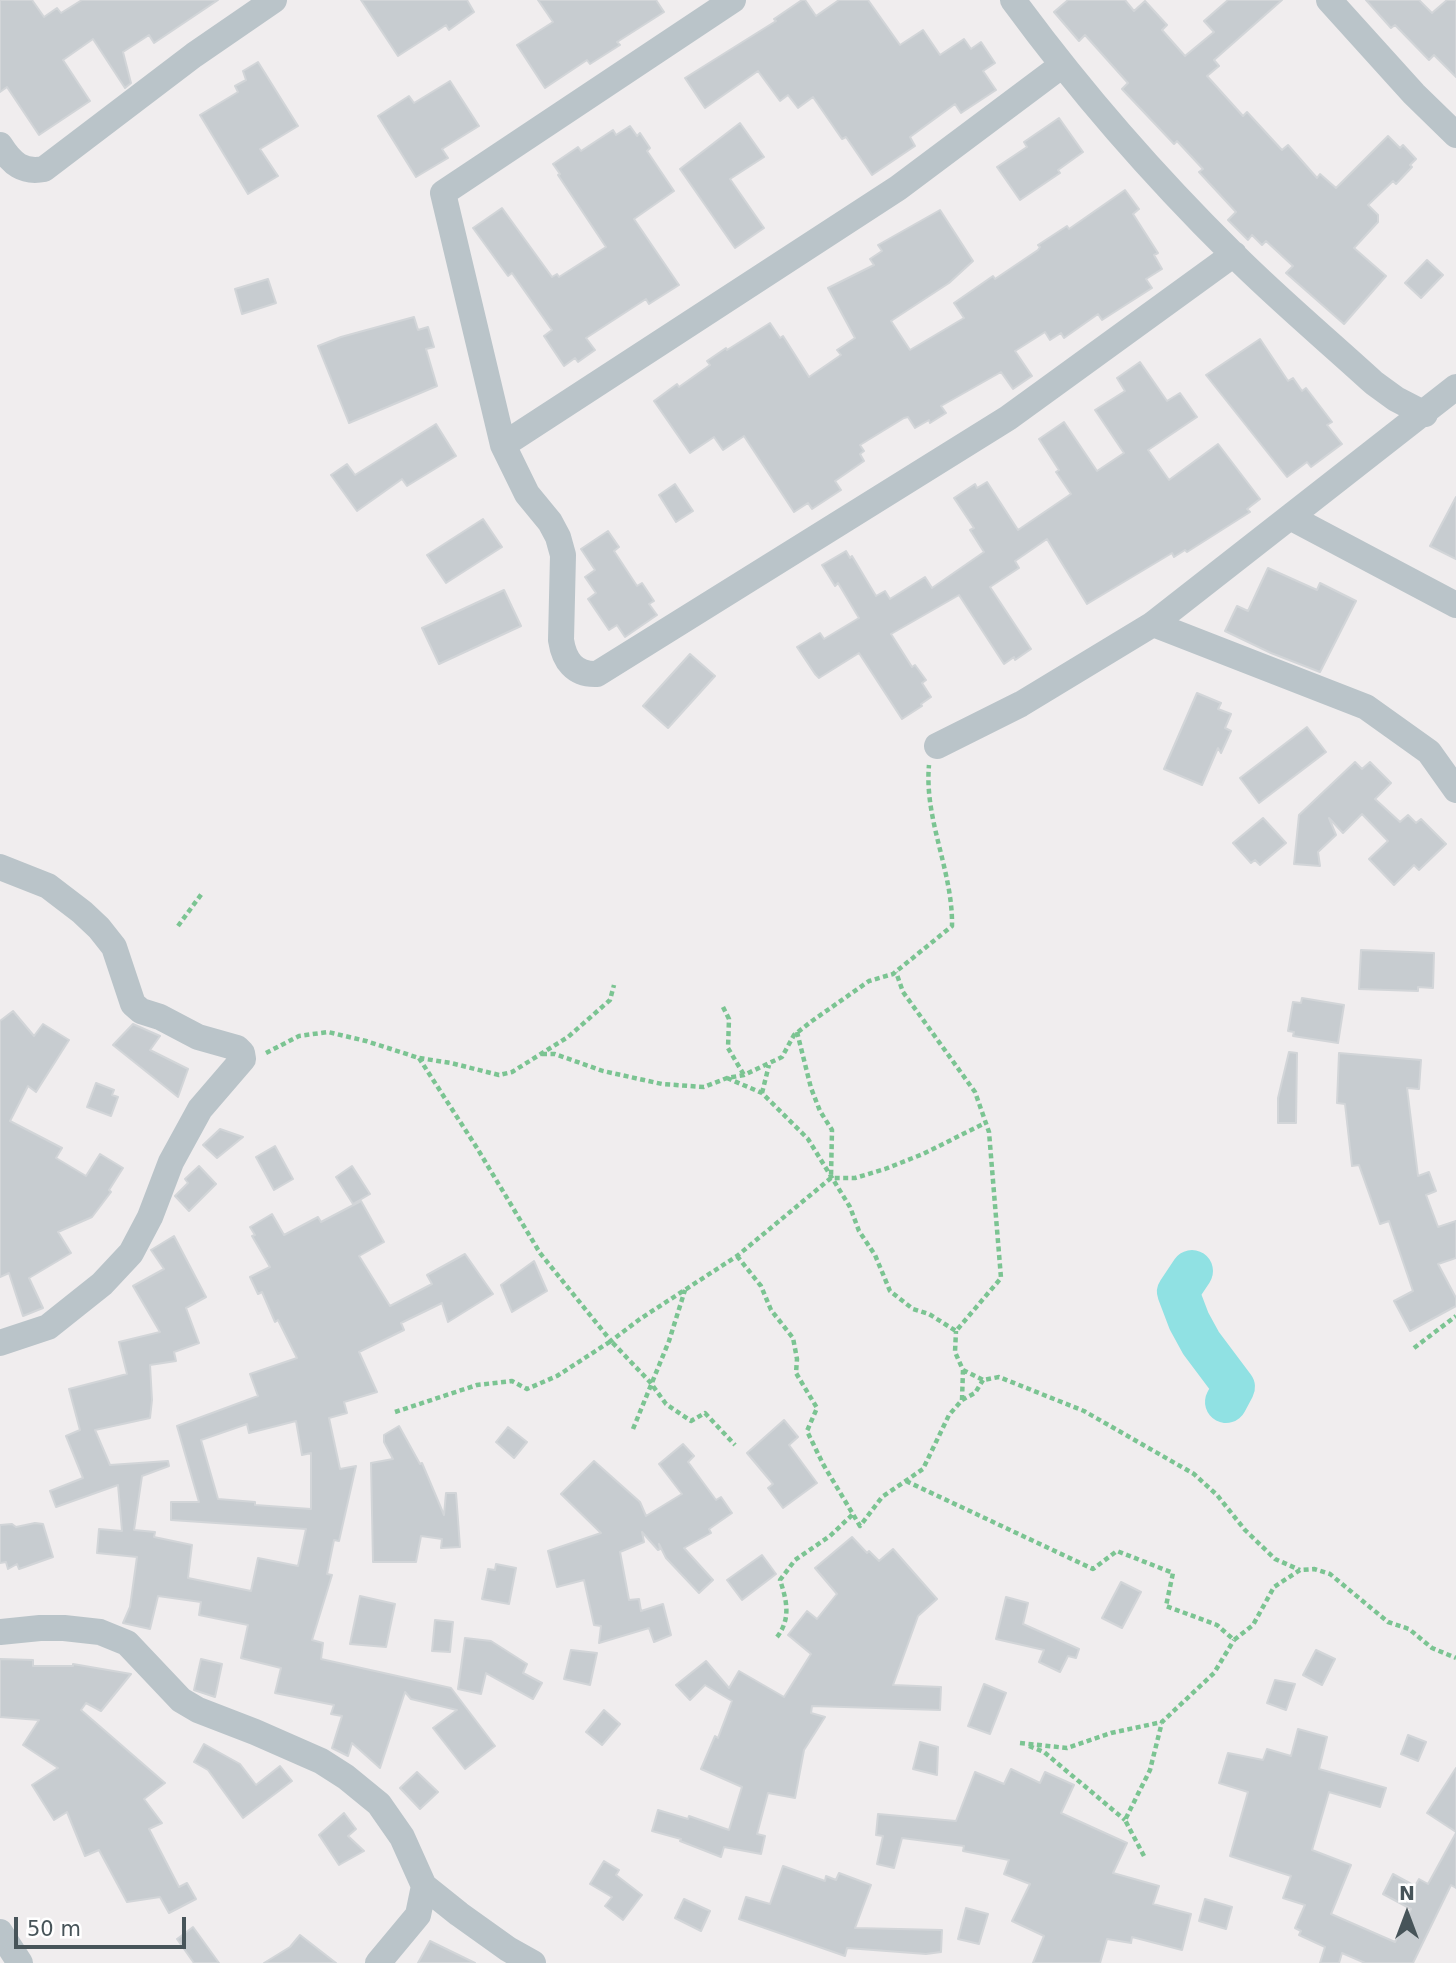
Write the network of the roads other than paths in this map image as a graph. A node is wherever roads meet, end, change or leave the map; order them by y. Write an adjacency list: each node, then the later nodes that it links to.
1 (274, 0): 7 (street)
2 (733, 0): 11 (street)
3 (1013, 0): 5 (street)
4 (1329, 0): 6 (street)
5 (1061, 66): 8 (street); 11 (street)
6 (1456, 135)
7 (0, 145)
8 (1234, 254): 10 (street); 11 (street)
9 (1456, 387): 10 (street)
10 (1425, 414): 12 (street)
11 (503, 445)
12 (1290, 517): 13 (street); 14 (street)
13 (1456, 605)
14 (1153, 624): 15 (street); 16 (street)
15 (937, 746)
16 (1456, 790)
17 (0, 867): 18 (street)
18 (0, 1343)
19 (0, 1632): 20 (street)
20 (424, 1886): 23 (street); 24 (street)
21 (0, 1932): 22 (street)
22 (20, 1963)
23 (378, 1963)
24 (533, 1963)

